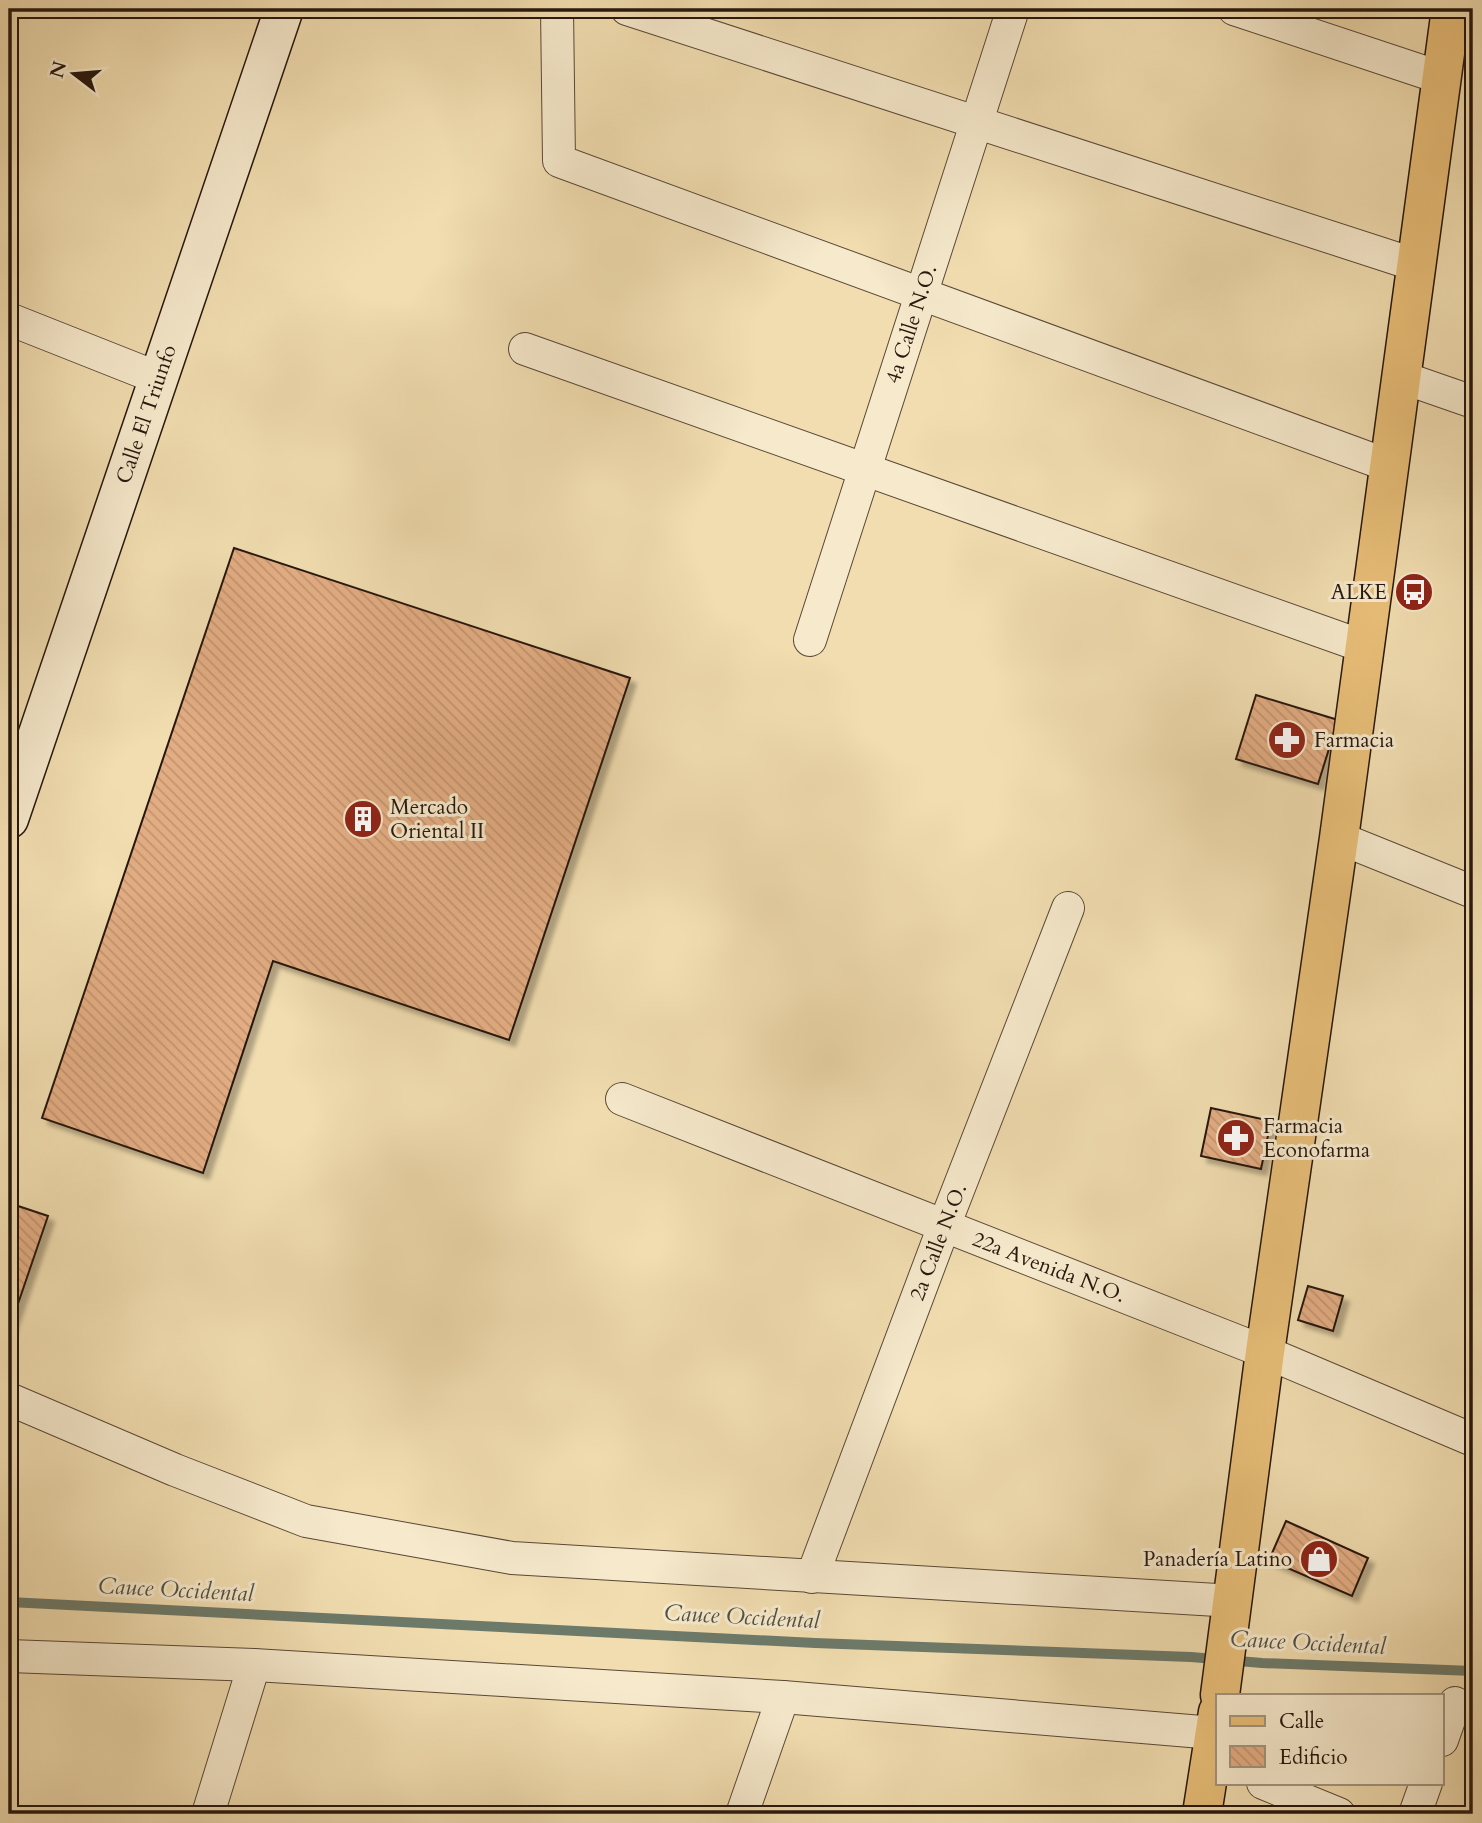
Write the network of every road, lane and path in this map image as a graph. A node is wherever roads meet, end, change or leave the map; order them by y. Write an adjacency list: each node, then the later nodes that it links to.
1 (284, 9): 14 (main road, Calle El Triunfo)
2 (627, 9): 8 (street)
3 (1013, 9): 8 (street, 4a Calle N.O.)
4 (1234, 9): 7 (street)
5 (1451, 9): 7 (main road)
6 (554, 10): 10 (street)
7 (1442, 78): 9 (main road)
8 (976, 123): 9 (street); 10 (street, 4a Calle N.O.)
9 (1416, 265): 13 (main road)
10 (920, 295): 16 (street); 17 (street, 4a Calle N.O.)
11 (9, 319): 14 (street)
12 (525, 349): 17 (street)
13 (1401, 377): 15 (street); 16 (main road)
14 (158, 378): 20 (main road, Calle El Triunfo)
15 (1473, 402)
16 (1390, 466): 19 (main road)
17 (864, 470): 18 (street, 4a Calle N.O.); 19 (street)
18 (810, 640)
19 (1365, 647): 21 (main road)
20 (9, 819)
21 (1339, 838): 22 (street); 26 (main road)
22 (1473, 892)
23 (1068, 908): 25 (street, 2a Calle N.O.)
24 (622, 1099): 25 (street, 22a Avenida N.O.)
25 (944, 1226): 26 (street, 22a Avenida N.O.); 29 (street, 2a Calle N.O.)
26 (1265, 1352): 28 (street, 22a Avenida N.O.); 30 (main road)
27 (9, 1399): 29 (street)
28 (1473, 1440)
29 (812, 1577): 30 (street)
30 (1232, 1618): 33 (main road)
31 (9, 1656): 32 (street)
32 (254, 1665): 34 (street); 41 (street)
33 (1221, 1694)
34 (783, 1697): 36 (street); 42 (street)
35 (1455, 1703): 38 (street)
36 (1216, 1726)
37 (1216, 1732): 43 (main road)
38 (1444, 1734)
39 (1265, 1784): 44 (street)
40 (1426, 1784): 45 (street)
41 (208, 1814)
42 (742, 1814)
43 (1202, 1814)
44 (1339, 1814)
45 (1415, 1814)

